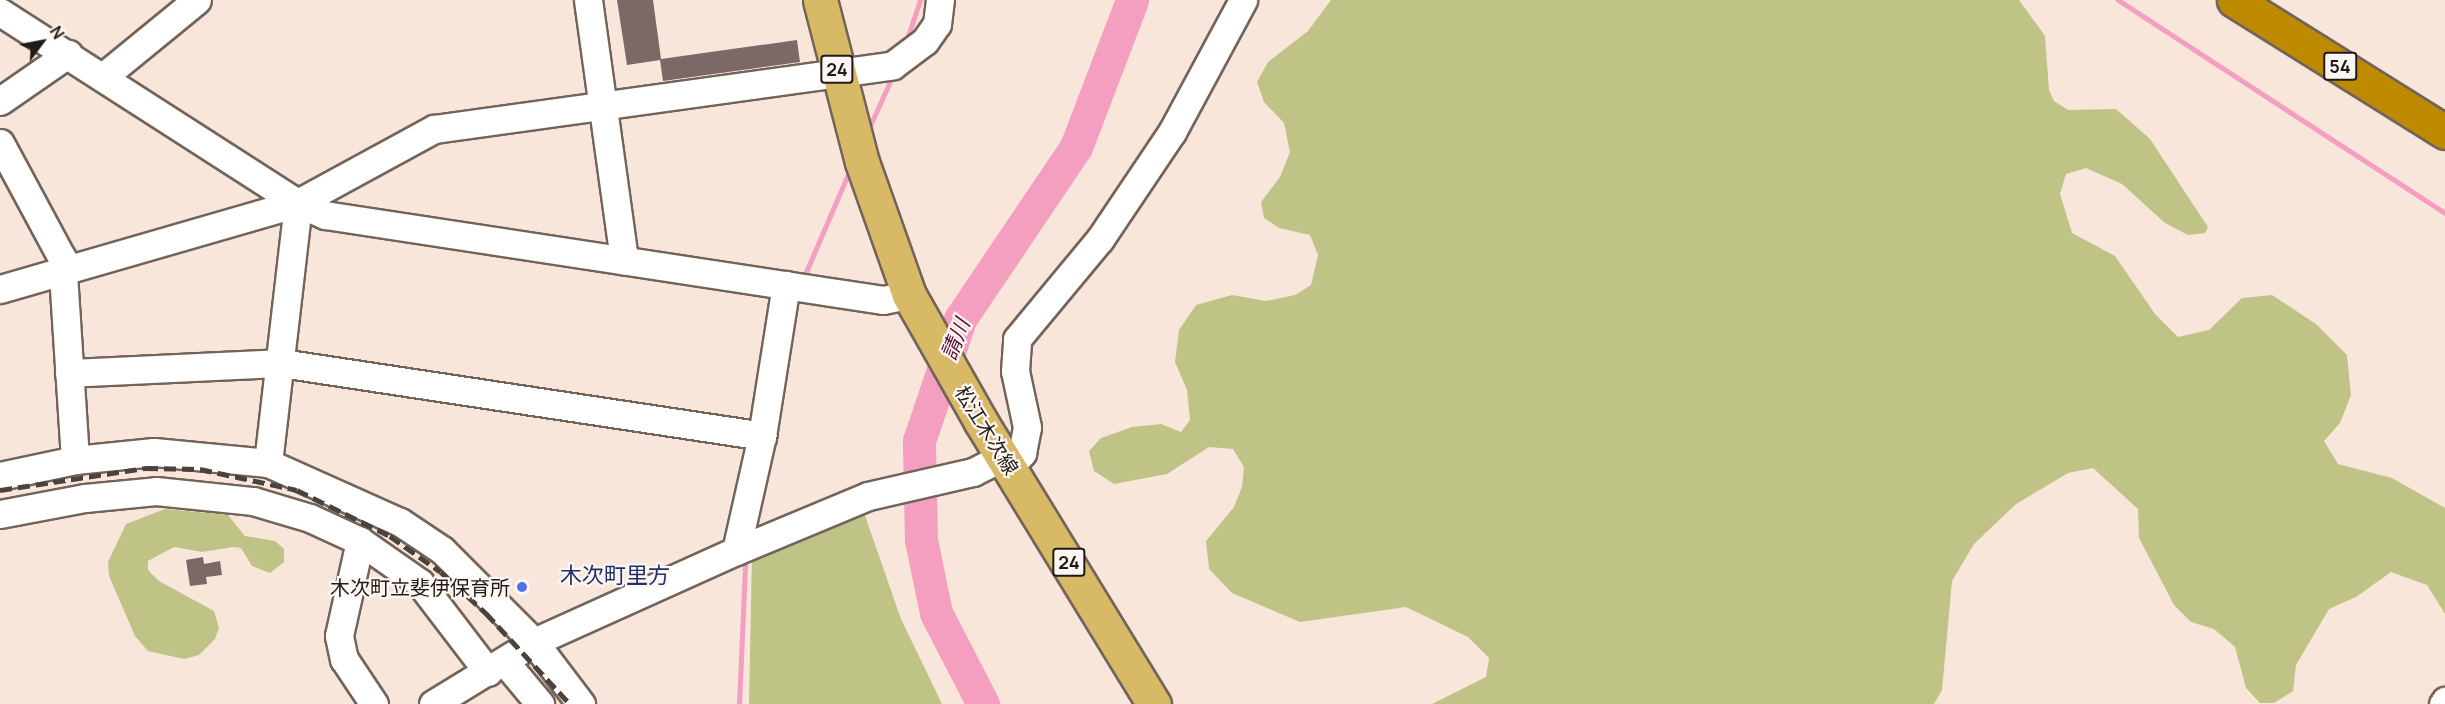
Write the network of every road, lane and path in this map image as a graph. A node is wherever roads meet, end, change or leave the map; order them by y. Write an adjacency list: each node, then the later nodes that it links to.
1 (196, 0): 10 (street)
2 (588, 0): 12 (street)
3 (820, 0): 9 (main road, 松江木次線 / 24)
4 (940, 0): 9 (street)
5 (1242, 0): 25 (street)
6 (2234, 0): 13 (highway, 54)
7 (0, 12): 8 (street)
8 (68, 54): 10 (street); 11 (street)
9 (838, 72): 12 (street); 20 (main road, 松江木次線 / 24)
10 (104, 76): 15 (street)
11 (0, 101)
12 (602, 107): 15 (street); 16 (street)
13 (2445, 132)
14 (0, 143): 17 (street)
15 (298, 203): 16 (street); 17 (street); 21 (street)
16 (624, 261): 18 (street)
17 (62, 274): 19 (street); 22 (street)
18 (786, 285): 20 (street); 23 (street)
19 (0, 289)
20 (914, 305): 25 (main road, 松江木次線 / 24)
21 (281, 363): 22 (street); 23 (street); 26 (street)
22 (69, 373): 24 (street)
23 (762, 436): 30 (street)
24 (75, 460): 26 (street); 27 (street)
25 (1007, 461): 30 (street); 37 (main road, 松江木次線 / 24)
26 (268, 463): 31 (street)
27 (0, 476)
28 (0, 514): 29 (street)
29 (360, 541): 32 (street); 33 (street)
30 (736, 551): 31 (street)
31 (534, 642): 32 (street); 36 (street)
32 (496, 667): 34 (street); 35 (street)
33 (374, 704)
34 (433, 704)
35 (540, 704)
36 (581, 704)
37 (1154, 704)

